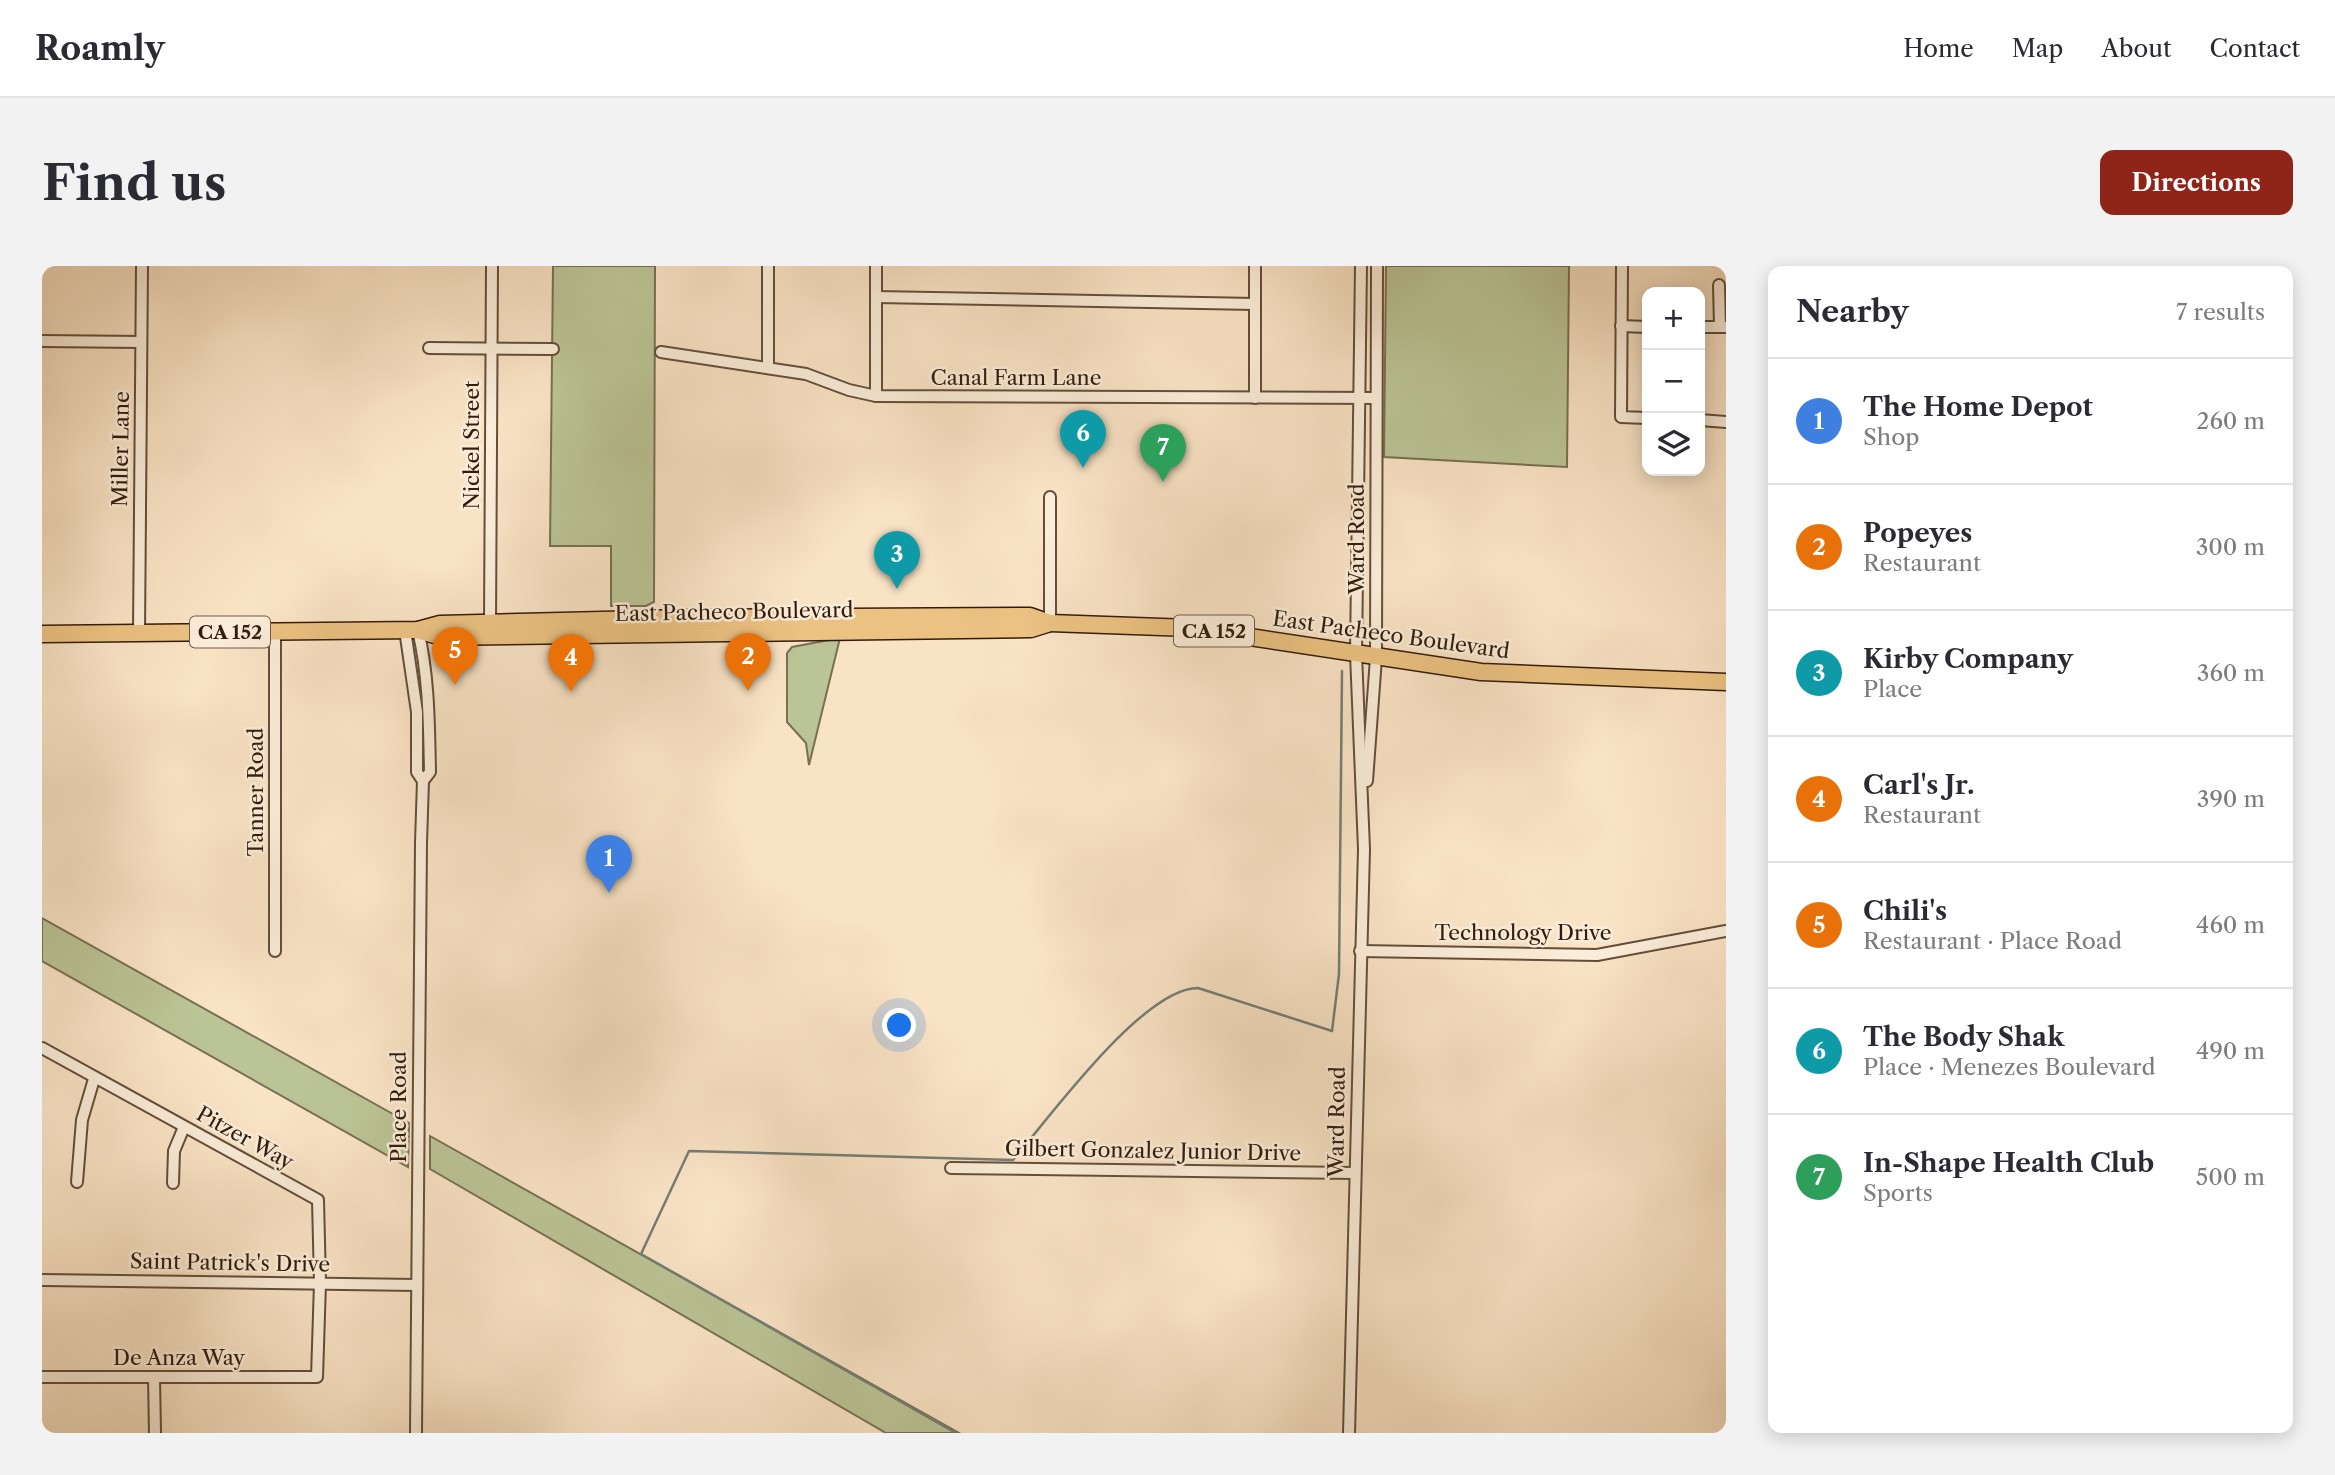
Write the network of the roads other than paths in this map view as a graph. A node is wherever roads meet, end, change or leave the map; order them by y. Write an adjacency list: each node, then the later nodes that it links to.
1 (142, 266): 17 (street, Miller Lane)
2 (492, 266): 19 (street, Nickel Street)
3 (768, 266): 22 (street)
4 (876, 266): 10 (street)
5 (1255, 266): 11 (street)
6 (1361, 266): 25 (street, Ward Road)
7 (1377, 266): 26 (street, Ward Road)
8 (1622, 266): 12 (street)
9 (1719, 285): 15 (street)
10 (876, 297): 11 (street); 23 (street)
11 (1255, 304): 24 (street)
12 (1621, 327): 13 (street); 27 (street)
13 (1642, 327)
14 (1705, 327): 15 (street)
15 (1723, 327)
16 (42, 341): 17 (street)
17 (141, 342): 35 (street, Miller Lane)
18 (429, 348): 19 (street)
19 (491, 348): 20 (street); 32 (street, Nickel Street)
20 (553, 349)
21 (661, 352): 22 (street, Canal Farm Lane)
22 (768, 368): 23 (street, Canal Farm Lane)
23 (876, 396): 24 (street, Canal Farm Lane)
24 (1255, 398): 25 (street, Canal Farm Lane)
25 (1358, 398): 26 (street, Canal Farm Lane); 37 (street, Ward Road)
26 (1376, 398): 38 (street, Ward Road)
27 (1642, 418)
28 (1705, 421): 29 (street)
29 (1726, 422)
30 (1050, 497): 31 (street)
31 (1050, 623): 32 (highway, East Pacheco Boulevard / CA 152); 33 (highway, East Pacheco Boulevard / CA 152); 37 (highway, East Pacheco Boulevard / CA 152)
32 (490, 624): 33 (highway, East Pacheco Boulevard / CA 152)
33 (412, 630): 34 (highway, East Pacheco Boulevard / CA 152); 53 (street, Place Road)
34 (275, 632): 35 (highway, East Pacheco Boulevard / CA 152); 42 (street, Tanner Road)
35 (139, 633): 36 (highway, East Pacheco Boulevard / CA 152)
36 (42, 634)
37 (1356, 654): 38 (highway, East Pacheco Boulevard / CA 152); 40 (street, Ward Road)
38 (1376, 658): 39 (highway, East Pacheco Boulevard / CA 152); 40 (street, Ward Road)
39 (1726, 682)
40 (1364, 812): 43 (street, Ward Road)
41 (1726, 931): 43 (street, Technology Drive)
42 (275, 951)
43 (1360, 951): 48 (street, Ward Road)
44 (42, 1048): 45 (street, Pitzer Way)
45 (94, 1079): 46 (street, Pitzer Way); 49 (street)
46 (184, 1127): 50 (street); 52 (street, Pitzer Way)
47 (950, 1168): 48 (street, Gilbert Gonzalez Junior Drive)
48 (1355, 1173): 59 (street, Ward Road)
49 (77, 1182)
50 (173, 1183)
51 (42, 1280): 52 (street, Saint Patrick's Drive)
52 (320, 1283): 53 (street, Saint Patrick's Drive); 55 (street, Pitzer Way)
53 (417, 1285): 58 (street, Place Road)
54 (42, 1377): 56 (street, De Anza Way)
55 (317, 1377): 56 (street, De Anza Way)
56 (154, 1378): 57 (street)
57 (155, 1433)
58 (416, 1433)
59 (1349, 1433)

